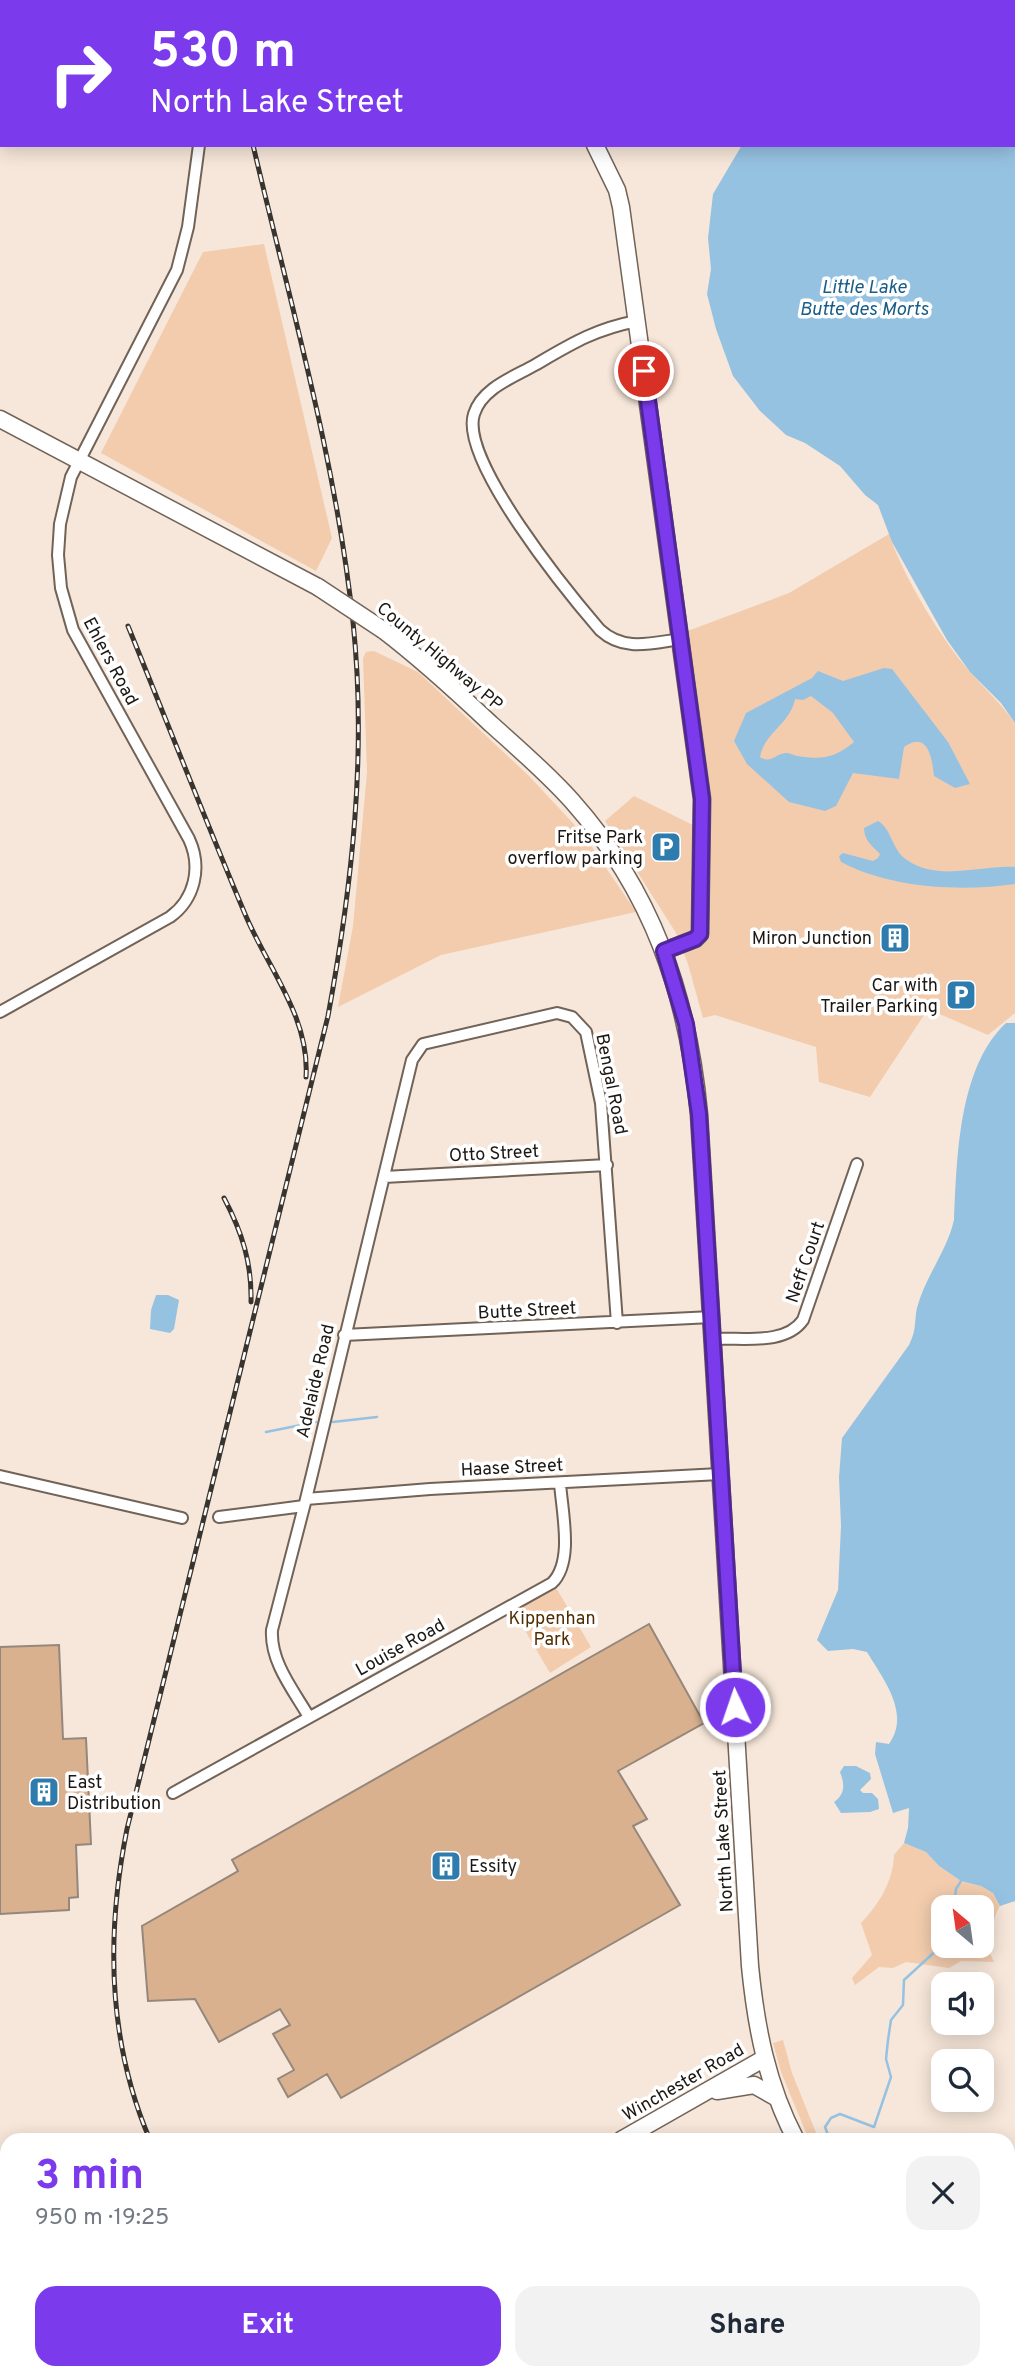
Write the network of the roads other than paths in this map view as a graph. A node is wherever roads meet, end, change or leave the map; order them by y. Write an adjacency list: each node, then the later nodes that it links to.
1 (199, 147): 5 (street, Ehlers Road)
2 (596, 147): 3 (main road)
3 (637, 321): 6 (main road); 6 (street)
4 (0, 419): 5 (main road, County Highway PP)
5 (80, 460): 7 (main road, County Highway PP, bridge); 8 (street, Ehlers Road)
6 (681, 639): 7 (main road)
7 (664, 951): 13 (main road, North Lake Street)
8 (0, 1012)
9 (419, 1048): 11 (street, Bengal Road); 12 (street, Adelaide Road)
10 (857, 1164): 16 (street, Neff Court)
11 (607, 1165): 12 (street, Otto Street); 14 (street, Bengal Road)
12 (384, 1177): 15 (street, Adelaide Road)
13 (712, 1318): 14 (street, Butte Street); 16 (main road, North Lake Street)
14 (617, 1323): 15 (street, Butte Street)
15 (344, 1335): 20 (street, Adelaide Road)
16 (713, 1339): 17 (main road, North Lake Street)
17 (720, 1474): 19 (street, Haase Street); 25 (main road, North Lake Street)
18 (0, 1476): 22 (street)
19 (560, 1483): 20 (street, Haase Street); 23 (street, Louise Road)
20 (305, 1503): 21 (street, Haase Street); 23 (street, Adelaide Road)
21 (219, 1517)
22 (182, 1518)
23 (309, 1717): 24 (street, Louise Road)
24 (173, 1793)
25 (765, 2058): 26 (main road, Winchester Road); 27 (main road, North Lake Street)
26 (701, 2095): 27 (main road); 28 (main road, Winchester Road)
27 (777, 2098): 29 (main road, North Lake Street)
28 (633, 2133)
29 (793, 2133)

